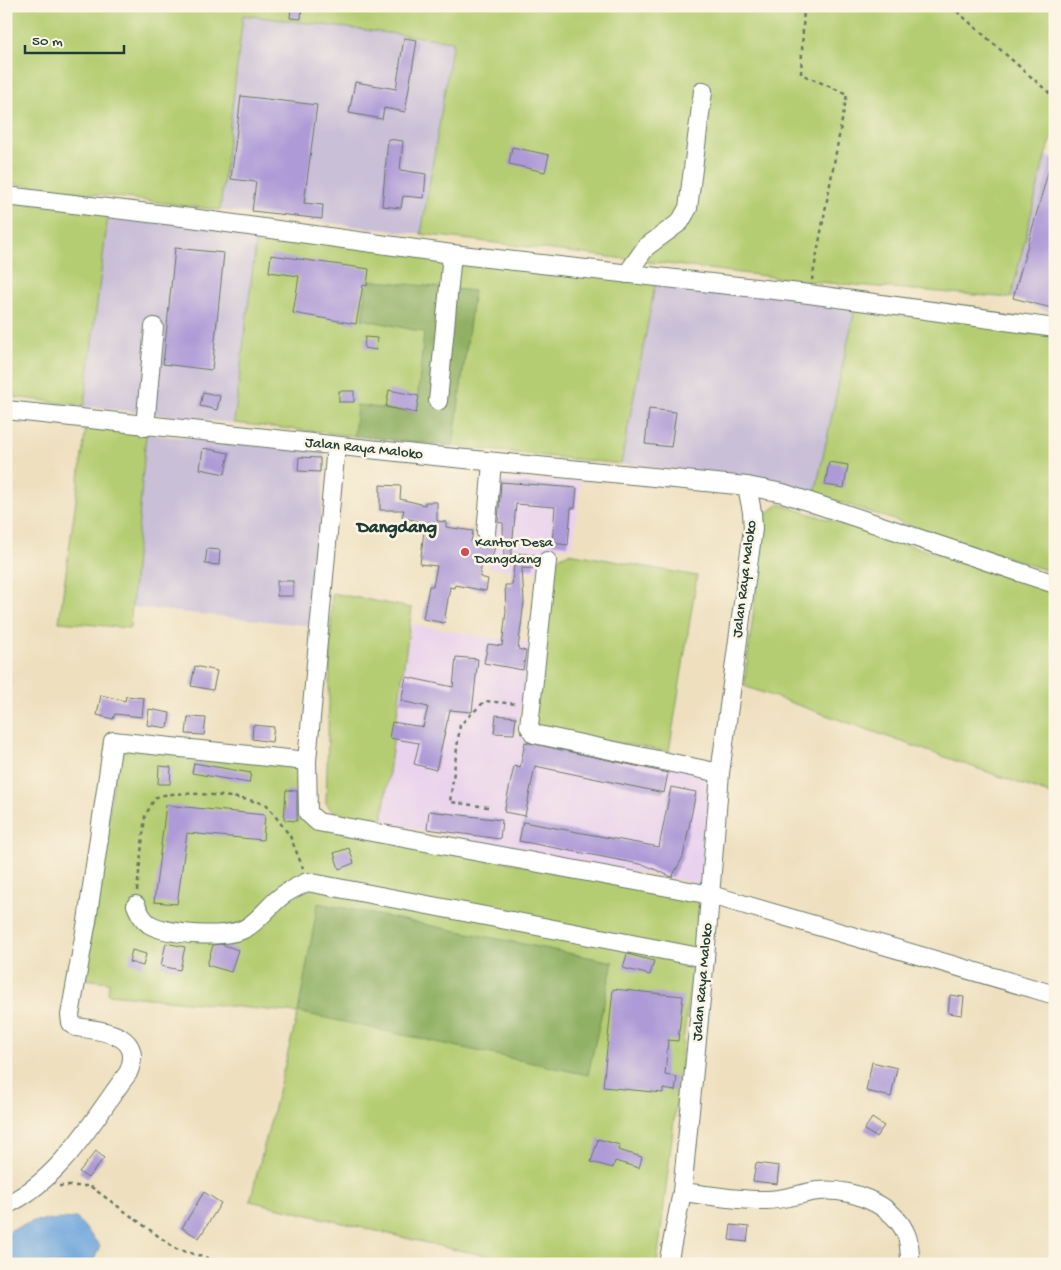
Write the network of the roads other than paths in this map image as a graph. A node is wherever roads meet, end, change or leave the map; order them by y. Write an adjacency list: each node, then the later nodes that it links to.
1 (703, 91): 4 (street)
2 (6, 196): 3 (street)
3 (452, 254): 4 (street); 7 (street)
4 (627, 274): 6 (street)
5 (154, 328): 9 (street)
6 (1055, 328)
7 (438, 401)
8 (6, 410): 9 (street, Jalan Raya Maloko)
9 (146, 426): 10 (street, Jalan Raya Maloko)
10 (336, 446): 11 (street, Jalan Raya Maloko); 16 (street)
11 (492, 462): 12 (street, Jalan Raya Maloko); 13 (street)
12 (748, 486): 15 (street); 17 (street, Jalan Raya Maloko)
13 (486, 533)
14 (547, 561): 17 (street)
15 (1055, 584)
16 (307, 761): 18 (street); 23 (street)
17 (720, 773): 18 (street, Jalan Raya Maloko)
18 (711, 895): 20 (street, Jalan Raya Maloko); 21 (street)
19 (136, 905): 20 (street)
20 (705, 958): 22 (street, Jalan Raya Maloko)
21 (1055, 995)
22 (682, 1192): 24 (street, Jalan Raya Maloko); 25 (street)
23 (6, 1205)
24 (668, 1264)
25 (910, 1264)

